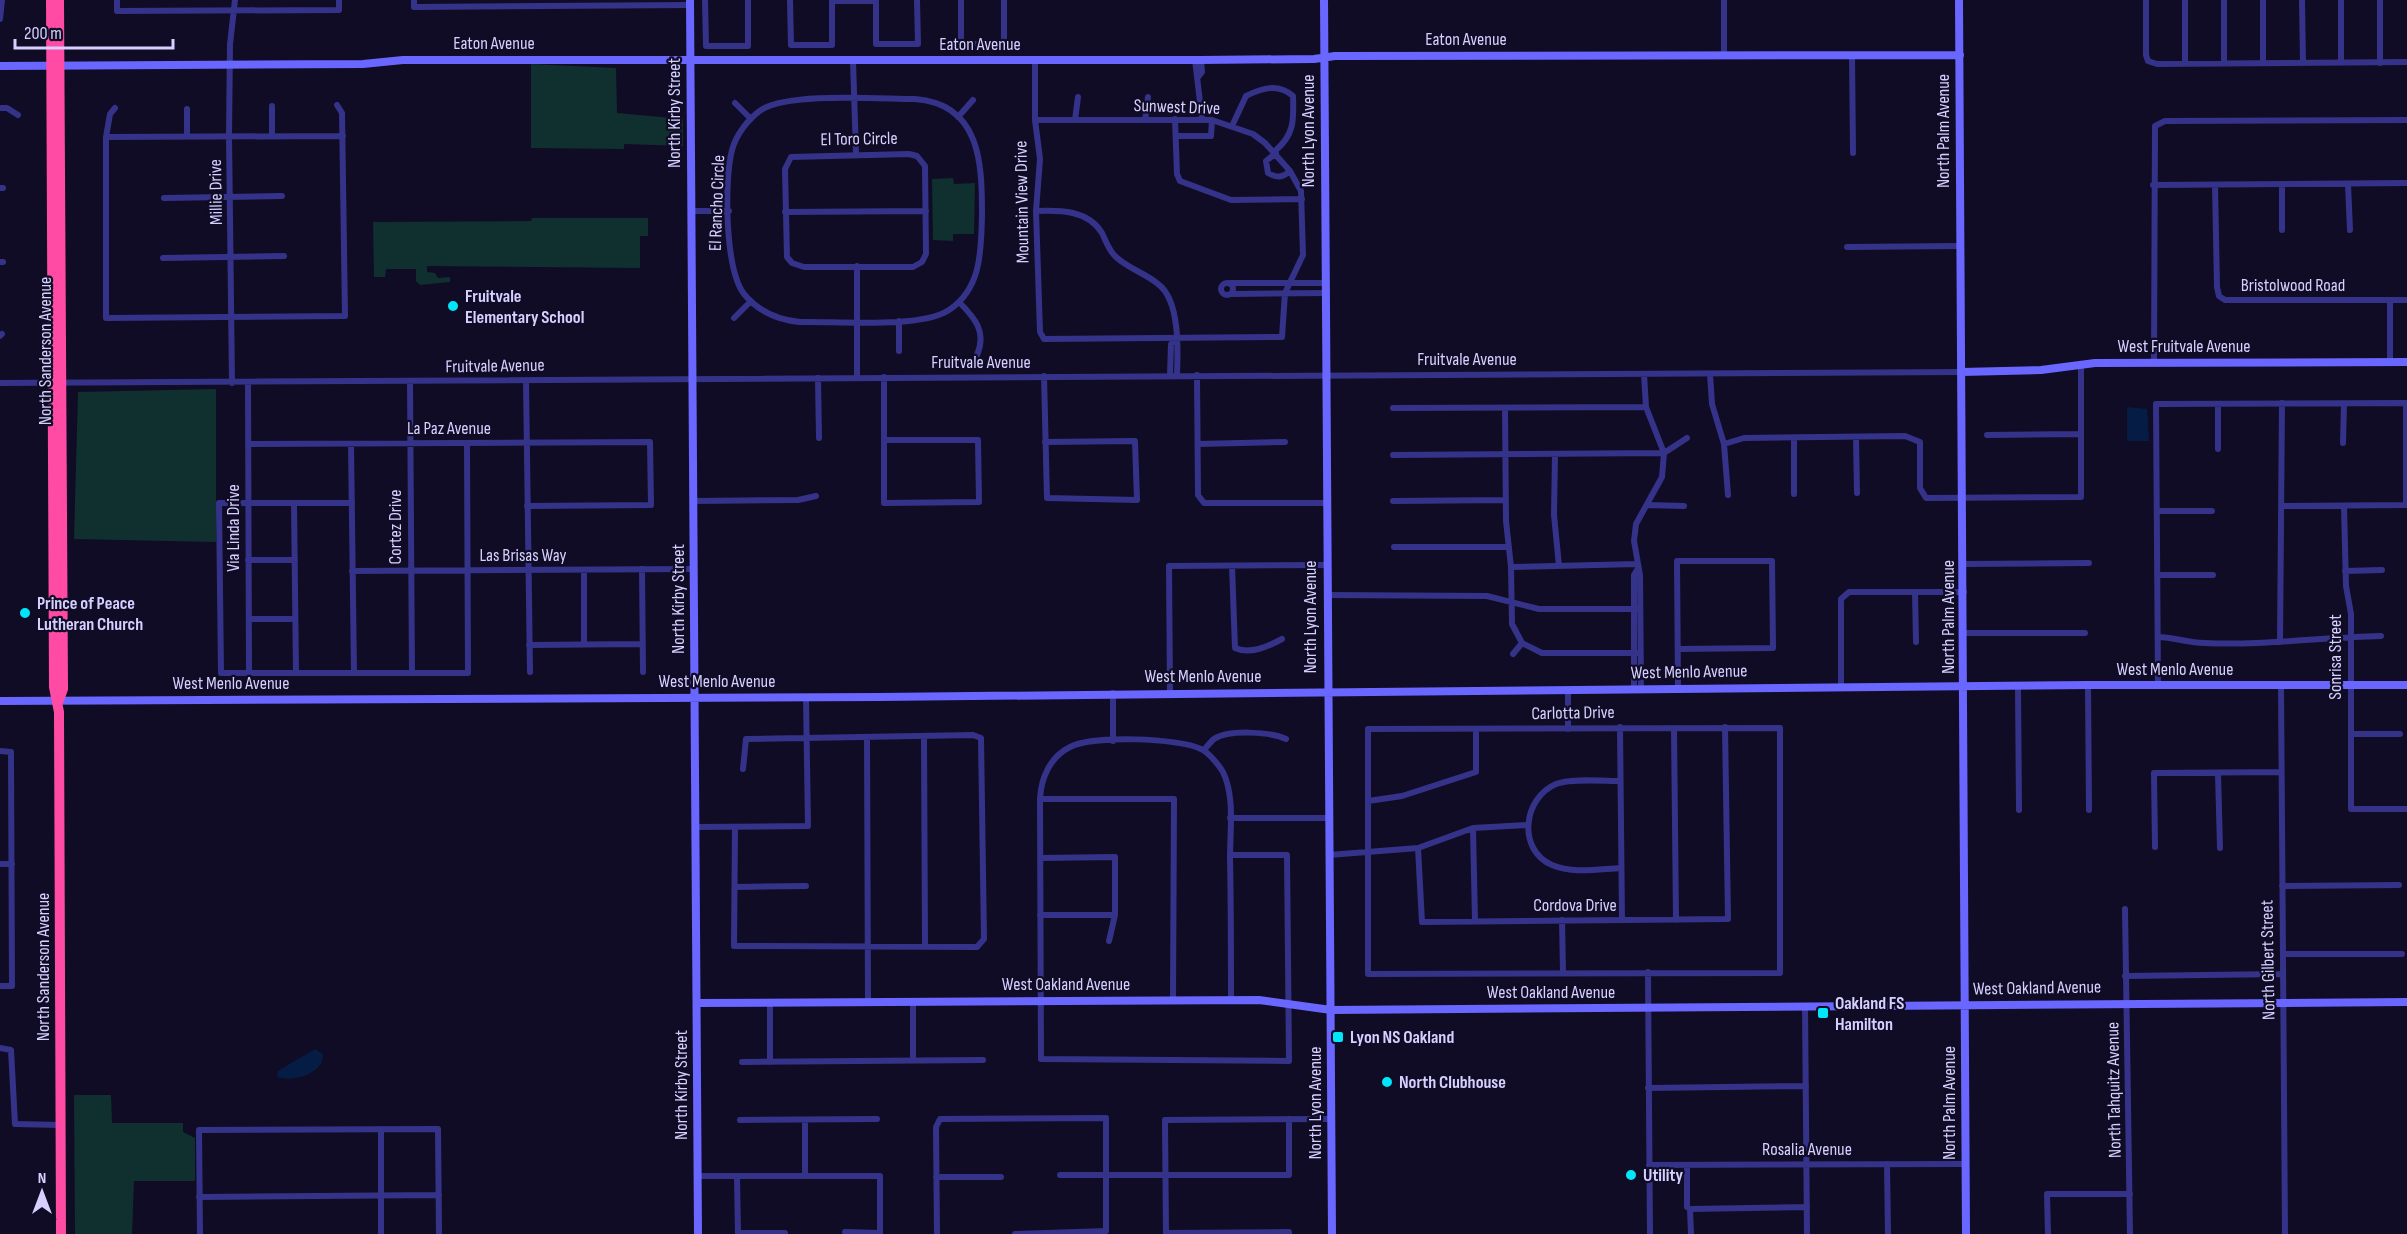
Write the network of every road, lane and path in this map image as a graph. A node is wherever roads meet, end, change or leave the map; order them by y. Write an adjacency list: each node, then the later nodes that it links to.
1 (2, 0): 29 (street)
2 (51, 0): 47 (highway, North Sanderson Avenue)
3 (59, 0): 47 (highway, North Sanderson Avenue)
4 (117, 0): 28 (street)
5 (235, 0): 28 (street, Millie Drive)
6 (339, 0): 28 (street)
7 (705, 0): 8 (street)
8 (748, 0)
9 (790, 0): 24 (street)
10 (876, 0): 11 (street); 24 (street)
11 (917, 0)
12 (961, 0): 13 (street)
13 (1004, 0)
14 (1324, 0): 33 (street, North Lyon Avenue)
15 (1724, 0): 32 (street)
16 (1959, 0): 31 (street, North Palm Avenue)
17 (2146, 0): 44 (street)
18 (2185, 0): 44 (street)
19 (2224, 0): 39 (street)
20 (2263, 0): 40 (street)
21 (2302, 0): 41 (street)
22 (2341, 0): 42 (street)
23 (2380, 0): 43 (street)
24 (832, 1)
25 (644, 2): 26 (street); 27 (street)
26 (690, 2): 37 (street, North Kirby Street)
27 (414, 3)
28 (235, 10): 45 (street, Millie Drive)
29 (1, 19)
30 (1852, 55): 31 (street, Eaton Avenue); 32 (street, Eaton Avenue); 76 (street)
31 (1960, 55): 95 (street, North Palm Avenue)
32 (1724, 56): 33 (street, Eaton Avenue)
33 (1324, 58): 35 (street, Eaton Avenue); 104 (street, North Lyon Avenue)
34 (1035, 60): 35 (street, Eaton Avenue); 36 (street, Eaton Avenue); 62 (street, Mountain View Drive)
35 (1198, 60): 61 (street)
36 (853, 61): 37 (street, Eaton Avenue); 50 (street)
37 (690, 62): 45 (street, Eaton Avenue); 88 (street, North Kirby Street)
38 (2407, 62): 43 (street)
39 (2224, 63): 40 (street); 44 (street)
40 (2263, 63): 41 (street)
41 (2303, 63): 42 (street)
42 (2341, 63): 43 (street)
43 (2380, 63)
44 (2185, 64)
45 (230, 65): 47 (street, Eaton Avenue); 70 (street, Millie Drive)
46 (0, 66): 47 (street, Eaton Avenue)
47 (55, 66): 138 (highway, North Sanderson Avenue)
48 (1078, 97): 63 (street)
49 (1148, 98): 64 (street)
50 (855, 99): 59 (street, El Rancho Circle); 60 (street, El Rancho Circle); 77 (street)
51 (973, 100): 59 (street)
52 (735, 104): 60 (street)
53 (337, 105): 72 (street)
54 (272, 106): 71 (street)
55 (0, 108): 58 (street)
56 (115, 108): 74 (street)
57 (187, 109): 69 (street)
58 (18, 115)
59 (958, 117): 112 (street, El Rancho Circle)
60 (751, 118): 89 (street, El Rancho Circle)
61 (1202, 119): 65 (street, Sunwest Drive); 66 (street, Sunwest Drive)
62 (1035, 120): 63 (street, Sunwest Drive); 91 (street, Mountain View Drive)
63 (1075, 120): 64 (street, Sunwest Drive)
64 (1145, 120): 65 (street, Sunwest Drive)
65 (1175, 120): 73 (street)
66 (1212, 120): 68 (street, Sunwest Drive); 73 (street)
67 (2407, 120): 83 (street)
68 (1232, 126): 75 (street, Sunwest Drive); 75 (street)
69 (187, 136): 70 (street); 74 (street)
70 (230, 136): 71 (street); 85 (street, Millie Drive)
71 (272, 136): 72 (street)
72 (343, 136): 113 (street)
73 (1176, 136): 87 (street)
74 (106, 137): 113 (street)
75 (1275, 152): 78 (street, Sunwest Drive); 78 (street)
76 (1853, 153)
77 (856, 154): 90 (street, El Toro Circle); 92 (street, El Toro Circle)
78 (1290, 171): 87 (street, Sunwest Drive)
79 (2407, 183): 82 (street)
80 (2215, 184): 81 (street); 83 (street); 109 (street, Bristolwood Road)
81 (2282, 184): 82 (street); 94 (street)
82 (2348, 184): 93 (street)
83 (2153, 185): 122 (street)
84 (282, 196): 85 (street)
85 (231, 197): 86 (street); 99 (street, Millie Drive)
86 (165, 198)
87 (1302, 200): 102 (street, Sunwest Drive)
88 (692, 211): 89 (street); 134 (street, North Kirby Street)
89 (729, 211): 111 (street, El Rancho Circle)
90 (926, 211): 92 (street); 100 (street, El Toro Circle)
91 (1036, 211): 117 (street); 117 (street, Mountain View Drive)
92 (785, 212): 100 (street, El Toro Circle)
93 (2350, 230)
94 (2282, 231)
95 (1959, 246): 96 (street); 124 (street, North Palm Avenue)
96 (1847, 247)
97 (284, 256): 99 (street)
98 (163, 258): 99 (street)
99 (232, 258): 113 (street, Millie Drive)
100 (857, 266): 115 (street)
101 (1229, 283): 102 (street); 107 (street); 107 (street)
102 (1288, 283): 103 (street); 105 (street, Sunwest Drive)
103 (1303, 283): 104 (street); 108 (street)
104 (1325, 283): 106 (street, North Lyon Avenue)
105 (1285, 293): 107 (street); 108 (street); 117 (street, Sunwest Drive)
106 (1325, 293): 108 (street); 125 (street, North Lyon Avenue)
107 (1231, 294)
108 (1302, 294)
109 (2390, 300): 110 (street, Bristolwood Road); 120 (street)
110 (2407, 300)
111 (751, 301): 114 (street); 115 (street, El Rancho Circle)
112 (959, 302): 116 (street, El Rancho Circle); 119 (street)
113 (233, 317): 139 (street, Millie Drive)
114 (734, 318)
115 (857, 321): 116 (street, El Rancho Circle); 131 (street)
116 (899, 321): 118 (street)
117 (1176, 339): 128 (street)
118 (899, 351)
119 (976, 355)
120 (2390, 362): 121 (street, West Fruitvale Avenue); 122 (street, West Fruitvale Avenue)
121 (2407, 362)
122 (2154, 363): 123 (street, West Fruitvale Avenue)
123 (2081, 365): 124 (street, West Fruitvale Avenue); 148 (street)
124 (1962, 372): 127 (street, Fruitvale Avenue); 174 (street, North Palm Avenue)
125 (1325, 374): 126 (street, Fruitvale Avenue); 129 (street, Fruitvale Avenue); 178 (street, North Lyon Avenue)
126 (1644, 374): 127 (street, Fruitvale Avenue); 145 (street)
127 (1710, 374): 164 (street)
128 (1174, 375): 129 (street, Fruitvale Avenue); 130 (street, Fruitvale Avenue)
129 (1197, 375): 163 (street)
130 (1044, 376): 132 (street, Fruitvale Avenue); 155 (street)
131 (857, 377): 132 (street, Fruitvale Avenue); 133 (street, Fruitvale Avenue)
132 (884, 377): 154 (street)
133 (818, 378): 134 (street, Fruitvale Avenue); 151 (street)
134 (693, 379): 135 (street, Fruitvale Avenue); 176 (street, North Kirby Street)
135 (526, 381): 136 (street, Fruitvale Avenue); 158 (street)
136 (410, 382): 140 (street, Fruitvale Avenue); 162 (street, Cortez Drive)
137 (0, 383): 138 (street, Fruitvale Avenue)
138 (57, 383): 139 (street, Fruitvale Avenue); 188 (highway, North Sanderson Avenue); 191 (highway, North Sanderson Avenue)
139 (232, 383): 140 (street, Fruitvale Avenue)
140 (248, 383): 160 (street, Via Linda Drive)
141 (2406, 403): 144 (street); 183 (street)
142 (2218, 404): 143 (street); 165 (street); 190 (street)
143 (2282, 404): 144 (street); 186 (street)
144 (2343, 404): 159 (street)
145 (1646, 407): 147 (street); 166 (street)
146 (1393, 408): 147 (street)
147 (1505, 408): 167 (street)
148 (2080, 434): 149 (street); 174 (street)
149 (1988, 435)
150 (1856, 437): 153 (street); 170 (street); 174 (street)
151 (819, 438)
152 (1687, 438): 166 (street)
153 (1794, 438): 164 (street); 171 (street)
154 (884, 440): 154 (street)
155 (1045, 442): 155 (street)
156 (1284, 442): 163 (street)
157 (467, 443): 158 (street, La Paz Avenue); 162 (street, La Paz Avenue); 205 (street)
158 (526, 443): 184 (street); 184 (street, La Paz Avenue)
159 (2343, 443)
160 (248, 444): 161 (street, La Paz Avenue); 179 (street, Via Linda Drive)
161 (351, 444): 162 (street, La Paz Avenue); 181 (street)
162 (410, 444): 210 (street, Cortez Drive)
163 (1198, 444): 178 (street)
164 (1724, 444): 172 (street)
165 (2218, 449)
166 (1664, 453): 168 (street); 182 (street)
167 (1506, 454): 168 (street); 169 (street); 175 (street)
168 (1555, 454): 200 (street)
169 (1393, 455)
170 (1857, 493)
171 (1794, 494)
172 (1728, 495)
173 (816, 496): 176 (street)
174 (1963, 498): 197 (street, North Palm Avenue)
175 (1506, 500): 177 (street); 193 (street)
176 (694, 501): 204 (street, North Kirby Street)
177 (1393, 501)
178 (1326, 502): 198 (street, North Lyon Avenue)
179 (248, 503): 180 (street); 194 (street, Via Linda Drive); 238 (street)
180 (294, 503): 181 (street); 195 (street)
181 (352, 503): 209 (street)
182 (1648, 505): 185 (street); 202 (street)
183 (2406, 505): 187 (street)
184 (527, 506): 206 (street)
185 (1684, 506)
186 (2281, 506): 187 (street); 228 (street)
187 (2343, 506): 211 (street, Sonrisa Street)
188 (53, 509): 191 (highway); 259 (highway, North Sanderson Avenue)
189 (2212, 510): 190 (street)
190 (2157, 511): 212 (street)
191 (62, 545): 259 (highway, North Sanderson Avenue)
192 (1394, 547): 193 (street)
193 (1509, 547): 201 (street)
194 (248, 560): 195 (street); 219 (street, Via Linda Drive)
195 (295, 560): 220 (street)
196 (2090, 563): 197 (street)
197 (1964, 564): 215 (street, North Palm Avenue)
198 (1326, 565): 199 (street); 216 (street, North Lyon Avenue)
199 (1232, 566): 226 (street); 255 (street)
200 (1558, 566): 201 (street); 202 (street)
201 (1511, 567): 217 (street)
202 (1637, 567): 218 (street)
203 (642, 569): 204 (street, Las Brisas Way); 207 (street, Las Brisas Way); 230 (street)
204 (694, 569): 257 (street, North Kirby Street)
205 (467, 570): 206 (street, Las Brisas Way); 210 (street, Las Brisas Way); 241 (street)
206 (528, 570): 207 (street, Las Brisas Way); 232 (street)
207 (584, 570): 229 (street)
208 (2382, 570): 211 (street)
209 (352, 571): 210 (street, Las Brisas Way); 240 (street)
210 (411, 571): 241 (street, Cortez Drive)
211 (2345, 571): 223 (street, Sonrisa Street)
212 (2157, 575): 213 (street); 225 (street)
213 (2213, 575)
214 (1915, 592): 215 (street); 227 (street); 249 (street)
215 (1964, 592): 221 (street, North Palm Avenue)
216 (1327, 596): 217 (street); 253 (street, North Lyon Avenue)
217 (1511, 601): 218 (street); 231 (street)
218 (1637, 609): 234 (street)
219 (249, 619): 220 (street); 238 (street, Via Linda Drive)
220 (295, 619): 239 (street)
221 (1964, 633): 222 (street); 247 (street, North Palm Avenue)
222 (2085, 633)
223 (2349, 636): 224 (street); 228 (street); 245 (street, Sonrisa Street)
224 (2380, 636)
225 (2158, 637): 228 (street); 243 (street)
226 (1282, 639)
227 (1916, 642)
228 (2280, 642)
229 (584, 644): 230 (street); 232 (street)
230 (642, 644): 237 (street)
231 (1522, 644): 234 (street); 235 (street)
232 (529, 645): 236 (street)
233 (1678, 649): 233 (street); 251 (street)
234 (1637, 653): 250 (street)
235 (1513, 654)
236 (530, 672)
237 (643, 672)
238 (249, 673): 239 (street)
239 (296, 673): 240 (street)
240 (354, 673): 241 (street)
241 (412, 673)
242 (2088, 685): 243 (street, West Menlo Avenue); 248 (street, West Menlo Avenue); 282 (street)
243 (2158, 685): 244 (street, West Menlo Avenue)
244 (2281, 685): 245 (street, West Menlo Avenue); 275 (street, North Gilbert Street)
245 (2350, 685): 246 (street, West Menlo Avenue); 265 (street, Sonrisa Street)
246 (2407, 685)
247 (1965, 686): 248 (street, West Menlo Avenue); 249 (street, West Menlo Avenue); 332 (street, North Palm Avenue)
248 (2018, 686): 281 (street)
249 (1841, 687): 251 (street, West Menlo Avenue)
250 (1637, 689): 251 (street, West Menlo Avenue); 252 (street, West Menlo Avenue)
251 (1678, 689)
252 (1568, 690): 253 (street, West Menlo Avenue); 264 (street)
253 (1327, 692): 255 (street, West Menlo Avenue); 284 (street, North Lyon Avenue)
254 (1113, 693): 255 (street, West Menlo Avenue); 256 (street, West Menlo Avenue); 271 (street)
255 (1170, 693)
256 (806, 697): 257 (street, West Menlo Avenue); 268 (street)
257 (695, 698): 259 (street, West Menlo Avenue); 287 (street, North Kirby Street)
258 (0, 700): 259 (street, West Menlo Avenue)
259 (58, 700): 347 (highway, North Sanderson Avenue)
260 (1620, 728): 261 (street, Carlotta Drive); 264 (street, Carlotta Drive); 277 (street)
261 (1674, 728): 262 (street, Carlotta Drive); 308 (street)
262 (1725, 728): 308 (street, Cordova Drive); 316 (street, Carlotta Drive)
263 (1476, 729): 264 (street, Carlotta Drive); 279 (street); 279 (street, Carlotta Drive)
264 (1568, 729)
265 (2350, 734): 266 (street); 280 (street, Sonrisa Street)
266 (2400, 734)
267 (924, 736): 269 (street); 312 (street); 312 (street)
268 (807, 737): 269 (street); 274 (street); 286 (street)
269 (867, 737): 311 (street)
270 (1286, 739): 272 (street)
271 (1113, 741): 272 (street); 278 (street)
272 (1204, 750): 283 (street)
273 (0, 752): 297 (street)
274 (743, 769)
275 (2281, 772): 276 (street); 301 (street, North Gilbert Street)
276 (2218, 773): 289 (street); 291 (street)
277 (1620, 781): 285 (street); 298 (street)
278 (1040, 799): 295 (street); 320 (street)
279 (1368, 801): 292 (street)
280 (2407, 809)
281 (2019, 810)
282 (2089, 810)
283 (1230, 818): 284 (street); 293 (street)
284 (1329, 818): 294 (street, North Lyon Avenue)
285 (1527, 825): 288 (street); 298 (street)
286 (735, 826): 287 (street); 302 (street)
287 (696, 827): 327 (street, North Kirby Street)
288 (1473, 828): 290 (street); 309 (street)
289 (2155, 847)
290 (1418, 848): 292 (street); 309 (street, Cordova Drive)
291 (2220, 848)
292 (1367, 853): 294 (street); 315 (street)
293 (1230, 855): 321 (street); 330 (street)
294 (1329, 855): 334 (street, North Lyon Avenue)
295 (1040, 858): 304 (street); 305 (street)
296 (0, 864): 297 (street)
297 (12, 864): 319 (street)
298 (1621, 868): 307 (street)
299 (2399, 885): 301 (street)
300 (806, 886): 302 (street)
301 (2282, 886): 313 (street, North Gilbert Street)
302 (735, 887): 311 (street)
303 (2126, 909): 318 (street, North Tahquitz Avenue)
304 (1040, 915): 305 (street); 322 (street)
305 (1115, 915): 310 (street)
306 (1562, 920): 307 (street, Cordova Drive); 309 (street, Cordova Drive); 315 (street)
307 (1622, 920): 308 (street, Cordova Drive)
308 (1676, 920)
309 (1475, 921)
310 (1109, 941)
311 (867, 944): 312 (street); 324 (street)
312 (926, 945)
313 (2283, 954): 314 (street); 317 (street, North Gilbert Street)
314 (2402, 954)
315 (1563, 972): 316 (street)
316 (1648, 972): 333 (street)
317 (2283, 974): 318 (street); 328 (street, North Gilbert Street)
318 (2126, 976): 329 (street, North Tahquitz Avenue)
319 (0, 986)
320 (1173, 1000): 321 (street, West Oakland Avenue); 322 (street, West Oakland Avenue)
321 (1232, 1000): 330 (street, West Oakland Avenue)
322 (1041, 1001): 325 (street, West Oakland Avenue); 330 (street)
323 (770, 1002): 324 (street, West Oakland Avenue); 327 (street, West Oakland Avenue); 339 (street)
324 (868, 1002): 325 (street, West Oakland Avenue)
325 (913, 1002): 336 (street)
326 (2407, 1002): 328 (street, West Oakland Avenue)
327 (697, 1003): 357 (street, North Kirby Street)
328 (2283, 1003): 329 (street, West Oakland Avenue); 390 (street, North Gilbert Street)
329 (2128, 1004): 332 (street, West Oakland Avenue); 362 (street, North Tahquitz Avenue)
330 (1289, 1005): 334 (street, West Oakland Avenue)
331 (1805, 1006): 332 (street, West Oakland Avenue); 333 (street, West Oakland Avenue); 340 (street)
332 (1965, 1006): 351 (street, North Palm Avenue)
333 (1648, 1008): 334 (street, West Oakland Avenue); 341 (street)
334 (1331, 1010): 344 (street, North Lyon Avenue)
335 (0, 1048): 347 (street)
336 (913, 1060): 337 (street); 339 (street)
337 (983, 1060)
338 (742, 1062): 339 (street)
339 (770, 1062)
340 (1806, 1086): 341 (street); 349 (street)
341 (1648, 1088): 352 (street)
342 (877, 1119): 346 (street)
343 (1289, 1119): 344 (street); 356 (street); 356 (street)
344 (1332, 1119): 382 (street, North Lyon Avenue)
345 (740, 1120): 346 (street)
346 (805, 1120): 359 (street)
347 (61, 1125): 374 (highway, North Sanderson Avenue)
348 (381, 1129): 363 (street); 364 (street); 365 (street)
349 (1807, 1164): 350 (street, Rosalia Avenue); 353 (street, Rosalia Avenue); 366 (street)
350 (1887, 1164): 351 (street, Rosalia Avenue); 386 (street)
351 (1966, 1164): 387 (street, North Palm Avenue)
352 (1649, 1165): 353 (street, Rosalia Avenue); 383 (street)
353 (1687, 1165): 367 (street)
354 (1060, 1175): 355 (street)
355 (1107, 1175): 356 (street); 360 (street); 372 (street)
356 (1165, 1175): 381 (street)
357 (698, 1176): 358 (street); 378 (street, North Kirby Street)
358 (737, 1176): 359 (street); 369 (street)
359 (806, 1176): 371 (street)
360 (936, 1177): 361 (street); 379 (street)
361 (1001, 1177)
362 (2130, 1194): 388 (street); 389 (street, North Tahquitz Avenue)
363 (381, 1195): 364 (street); 365 (street); 376 (street)
364 (438, 1195): 377 (street)
365 (200, 1197): 375 (street)
366 (1804, 1207): 367 (street); 385 (street)
367 (1690, 1209): 384 (street)
368 (844, 1232): 371 (street)
369 (738, 1233): 370 (street)
370 (785, 1233)
371 (880, 1233)
372 (1044, 1233): 380 (street)
373 (1289, 1233): 381 (street)
374 (61, 1234)
375 (200, 1234)
376 (381, 1234)
377 (439, 1234)
378 (698, 1234)
379 (937, 1234)
380 (1015, 1234)
381 (1166, 1234)
382 (1332, 1234)
383 (1650, 1234)
384 (1690, 1234)
385 (1807, 1234)
386 (1888, 1234)
387 (1966, 1234)
388 (2048, 1234)
389 (2130, 1234)
390 (2285, 1234)

